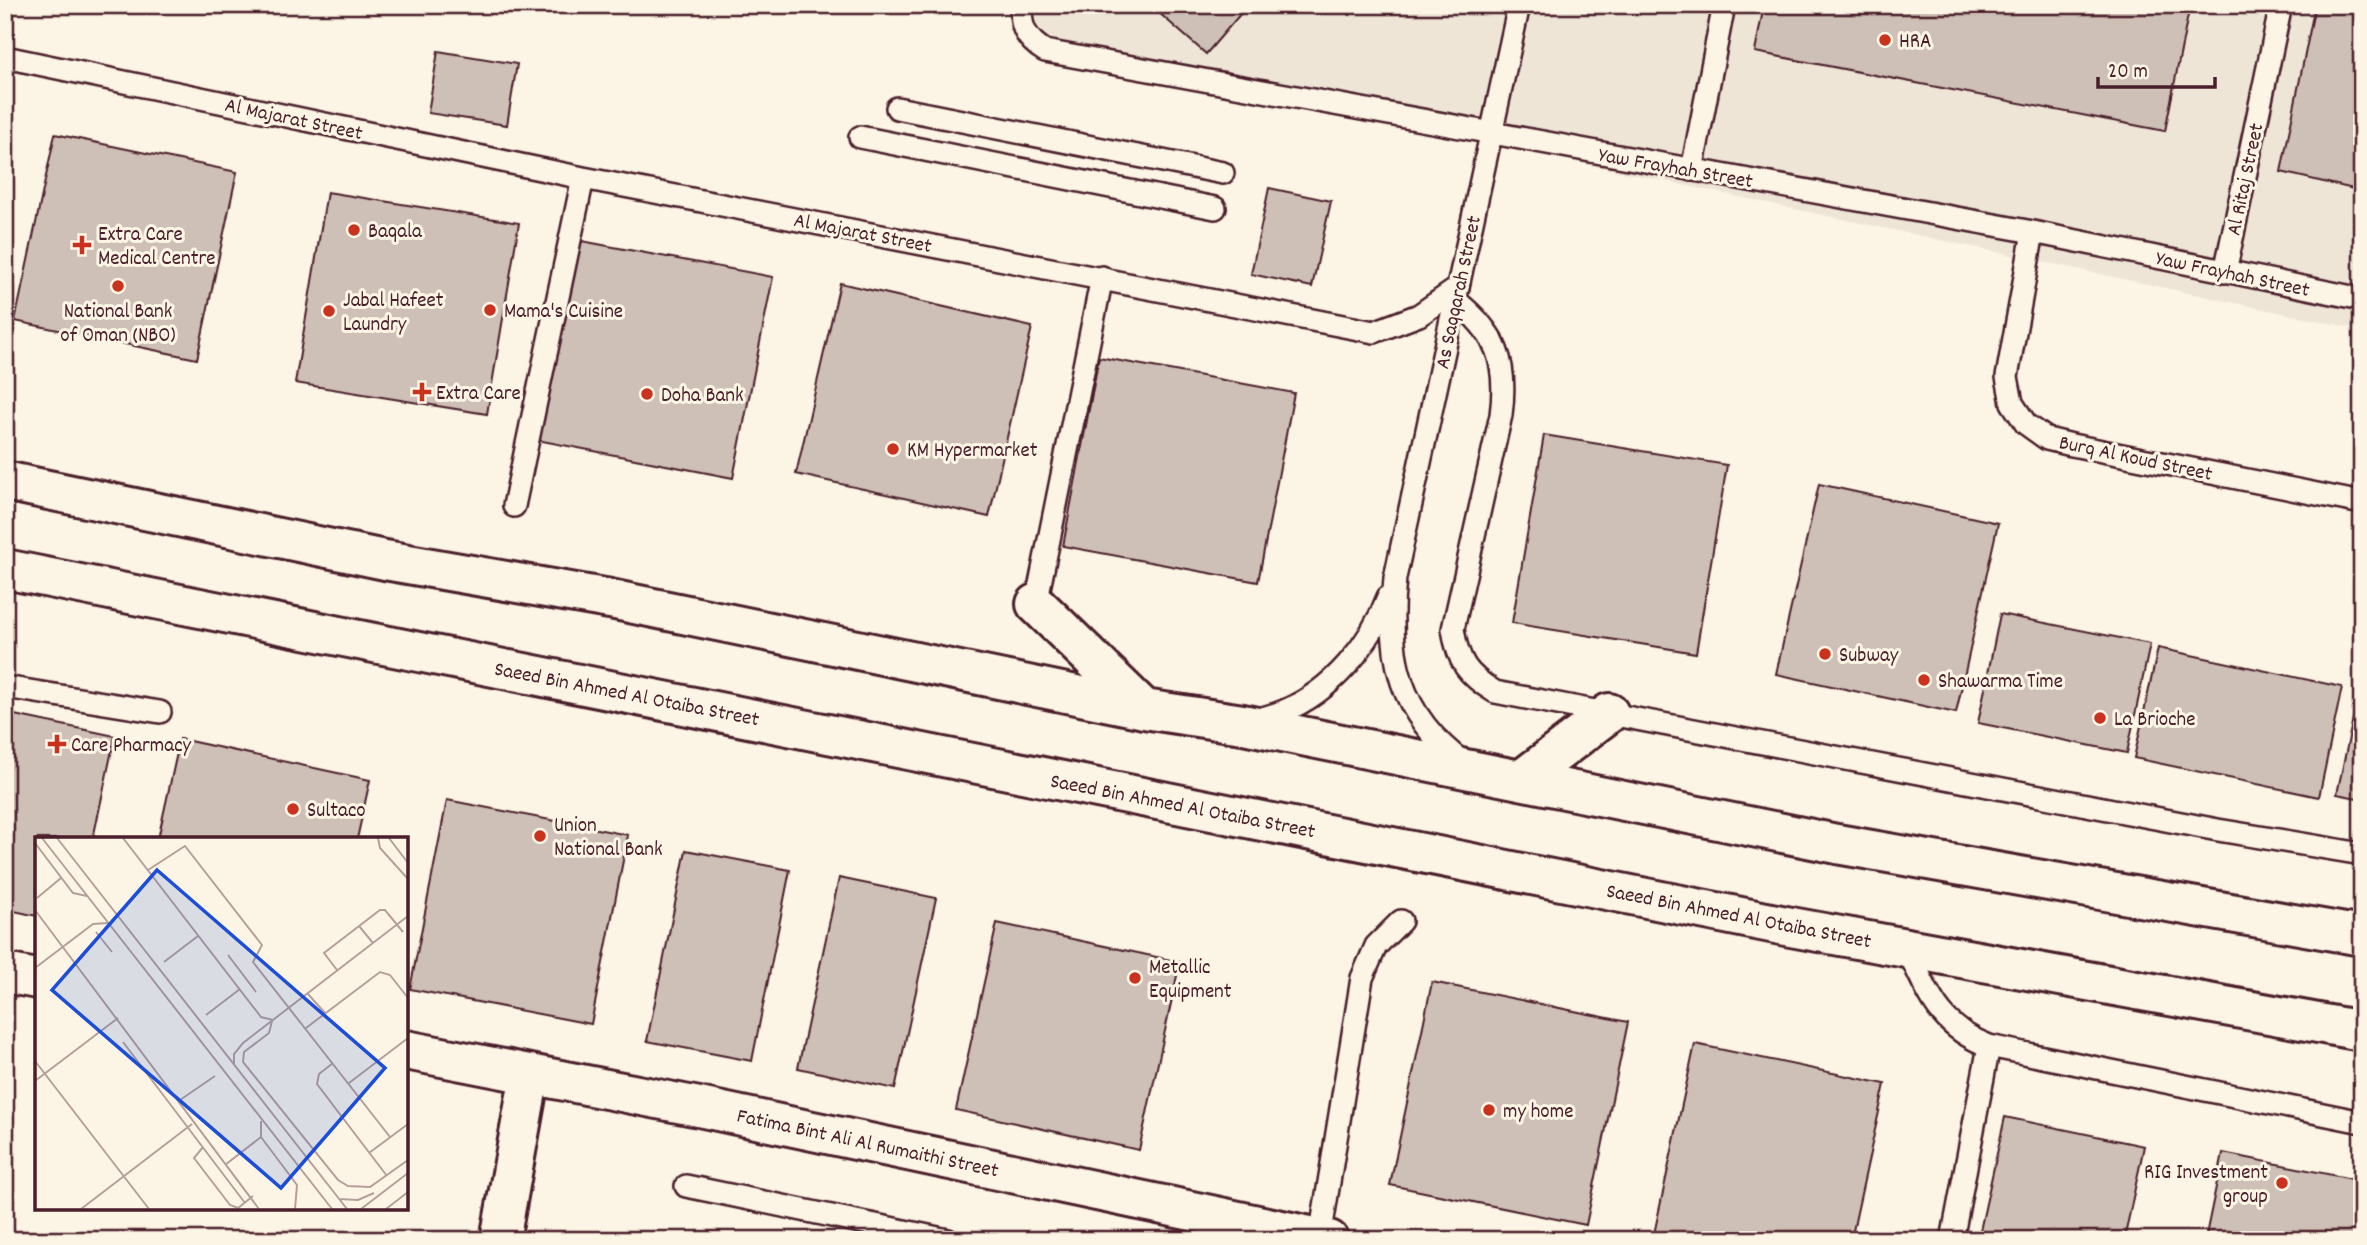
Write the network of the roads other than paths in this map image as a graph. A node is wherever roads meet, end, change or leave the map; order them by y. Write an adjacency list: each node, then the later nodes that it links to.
1 (1022, 5): 7 (lane, Yaw Frayhah Street)
2 (1519, 5): 7 (lane, As Saqqarah Street)
3 (1724, 5): 9 (lane)
4 (2281, 5): 14 (lane, Al Ritaj Street)
5 (5, 57): 11 (lane, Al Majarat Street)
6 (897, 108): 10 (lane)
7 (1492, 133): 9 (lane, Yaw Frayhah Street); 16 (lane, As Saqqarah Street)
8 (860, 137): 12 (lane)
9 (1692, 170): 13 (lane, Yaw Frayhah Street)
10 (1223, 173)
11 (583, 178): 15 (lane, Al Majarat Street); 20 (lane)
12 (1215, 208)
13 (2033, 232): 14 (lane, Yaw Frayhah Street); 19 (lane, Burq Al Koud Street)
14 (2225, 272): 17 (lane, Yaw Frayhah Street)
15 (1102, 277): 16 (lane, Al Majarat Street); 23 (lane)
16 (1457, 294): 22 (lane, As Saqqarah Street); 27 (lane)
17 (2362, 299)
18 (5, 481): 25 (main road)
19 (2362, 503)
20 (514, 506)
21 (5, 569): 34 (main road, Saeed Bin Ahmed Al Otaiba Street)
22 (1395, 578): 28 (lane, As Saqqarah Street); 29 (lane, As Saqqarah Street)
23 (1036, 604): 25 (main road)
24 (5, 687): 26 (lane)
25 (1143, 709): 28 (main road)
26 (160, 712)
27 (1609, 713): 30 (main road); 31 (lane)
28 (1243, 724): 29 (main road)
29 (1476, 771): 30 (main road)
30 (1521, 780): 33 (main road)
31 (2362, 854)
32 (1401, 921): 43 (lane)
33 (2362, 936)
34 (1906, 947): 37 (main road, Saeed Bin Ahmed Al Otaiba Street); 38 (lane)
35 (5, 972): 36 (main road)
36 (35, 979)
37 (2362, 1031)
38 (1989, 1046): 41 (lane); 46 (lane)
39 (408, 1050): 40 (main road, Fatima Bint Ali Al Rumaithi Street)
40 (530, 1074): 43 (main road, Fatima Bint Ali Al Rumaithi Street); 44 (main road)
41 (2362, 1122)
42 (686, 1186): 45 (lane)
43 (1325, 1239)
44 (500, 1240)
45 (948, 1240)
46 (1952, 1240)

